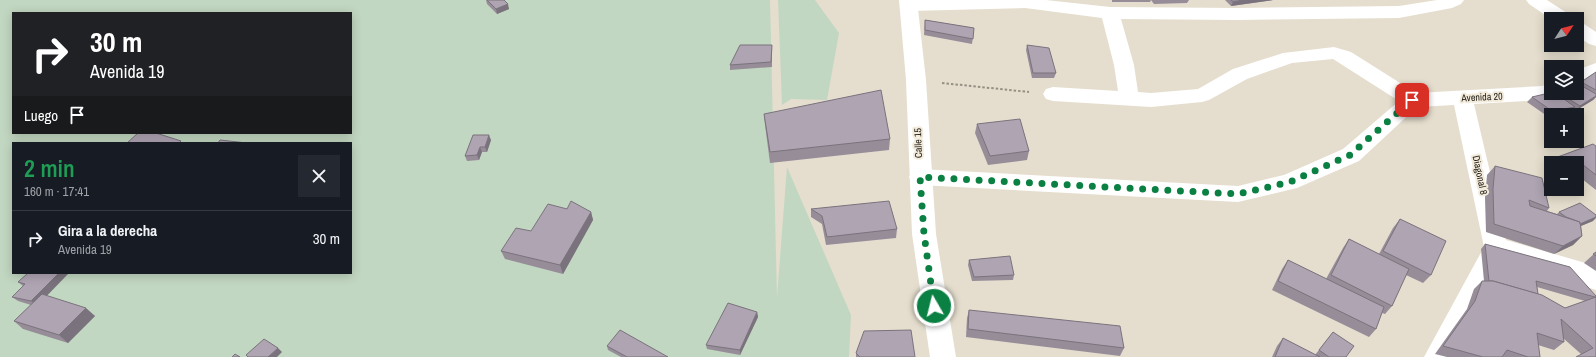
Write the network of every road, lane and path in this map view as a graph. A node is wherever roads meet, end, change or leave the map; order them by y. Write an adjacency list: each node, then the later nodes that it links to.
1 (1222, 0): 10 (street)
2 (1384, 0): 7 (street)
3 (1455, 0): 7 (street)
4 (1535, 0): 8 (street)
5 (1024, 2): 6 (street); 9 (street)
6 (909, 3): 15 (street, Calle 15)
7 (1400, 12): 10 (street)
8 (1553, 12)
9 (1110, 13): 10 (street); 19 (street)
10 (1236, 14)
11 (1584, 32): 12 (street)
12 (1596, 40)
13 (1596, 69): 14 (street)
14 (1584, 75)
15 (916, 80): 17 (path); 21 (street, Calle 15)
16 (1544, 93): 18 (street, Avenida 20)
17 (1053, 94): 19 (street)
18 (1463, 98): 20 (street, Avenida 20); 22 (street, Diagonal 8)
19 (1129, 99): 20 (street)
20 (1412, 100): 21 (street)
21 (920, 177): 24 (street, Calle 15)
22 (1496, 247): 23 (street); 25 (street)
23 (1593, 272)
24 (943, 357)
25 (1437, 357)

